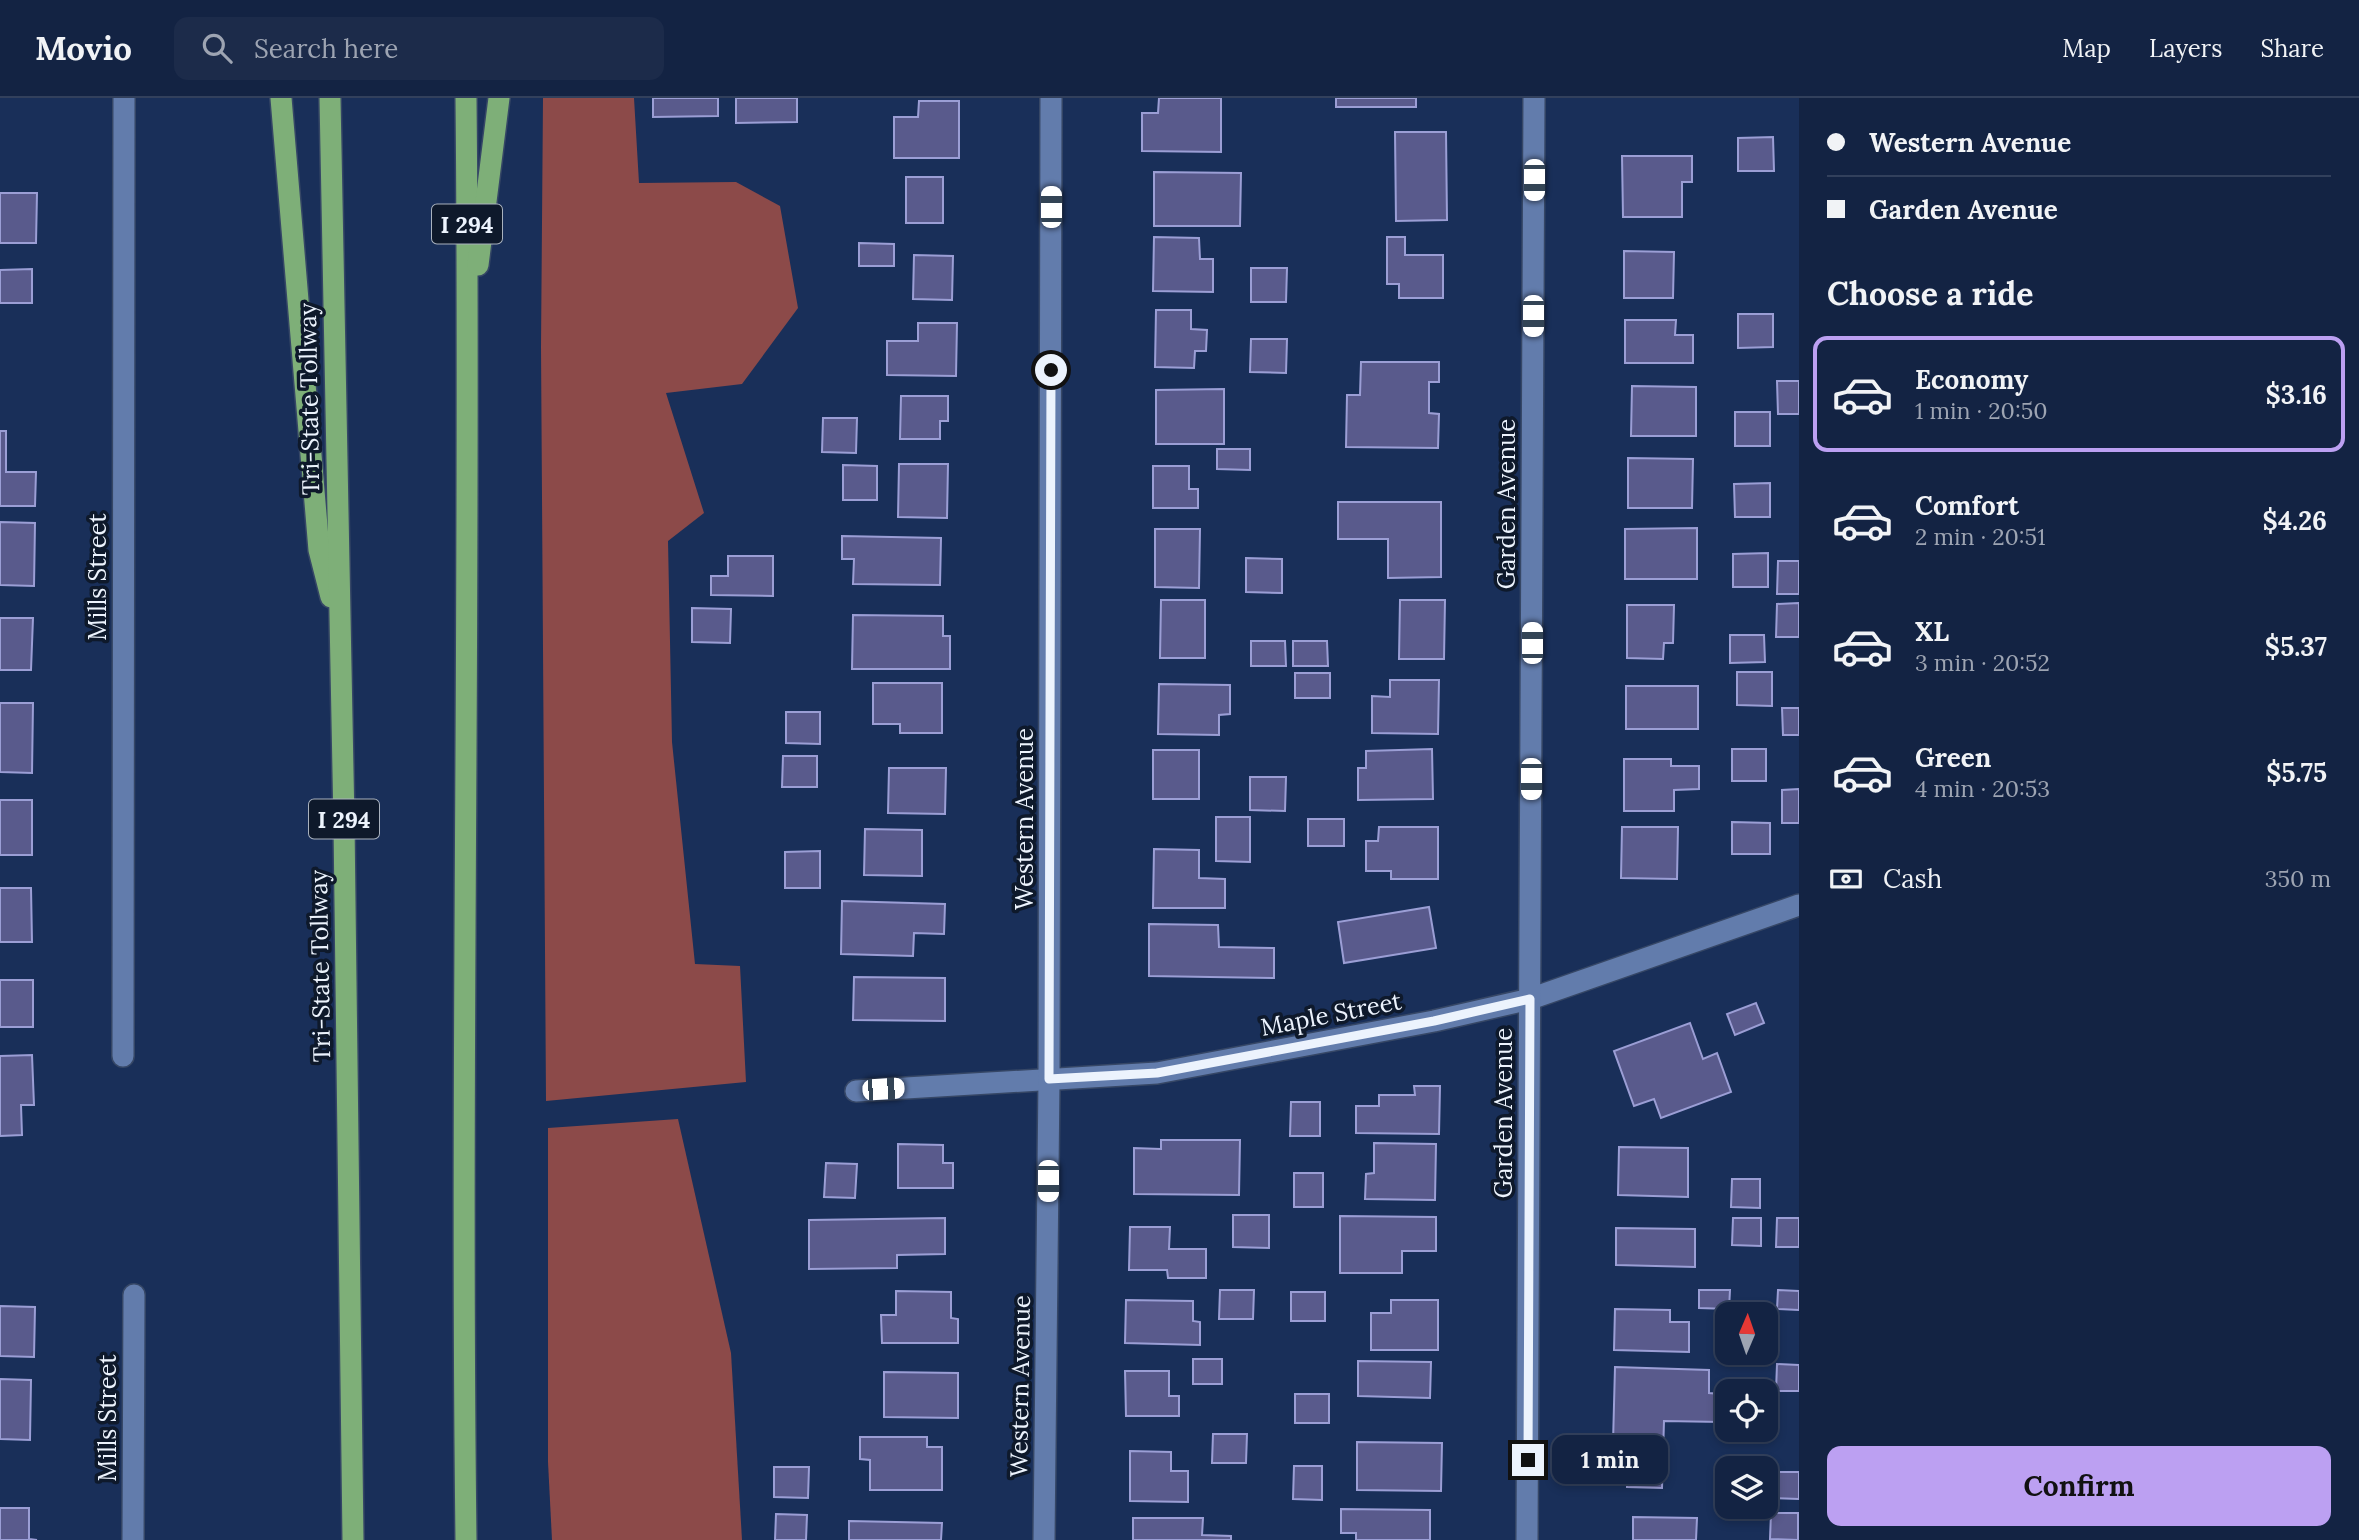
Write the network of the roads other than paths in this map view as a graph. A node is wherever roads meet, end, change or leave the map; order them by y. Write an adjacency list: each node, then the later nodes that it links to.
1 (124, 98): 12 (street, Mills Street)
2 (281, 98): 9 (highway)
3 (330, 98): 9 (highway, Tri-State Tollway / I 294)
4 (466, 98): 8 (highway, I 294)
5 (499, 98): 8 (highway)
6 (1051, 98): 13 (street, Western Avenue)
7 (1534, 98): 11 (street, Garden Avenue)
8 (468, 351): 18 (highway, I 294)
9 (339, 631): 17 (highway, Tri-State Tollway / I 294)
10 (1799, 905): 11 (street, Maple Street)
11 (1530, 999): 13 (street, Maple Street); 20 (street, Garden Avenue)
12 (123, 1056)
13 (1049, 1079): 14 (street, Maple Street); 19 (street, Western Avenue)
14 (856, 1091)
15 (134, 1295): 16 (street, Mills Street)
16 (133, 1540)
17 (353, 1540)
18 (466, 1540)
19 (1044, 1540)
20 (1527, 1540)

